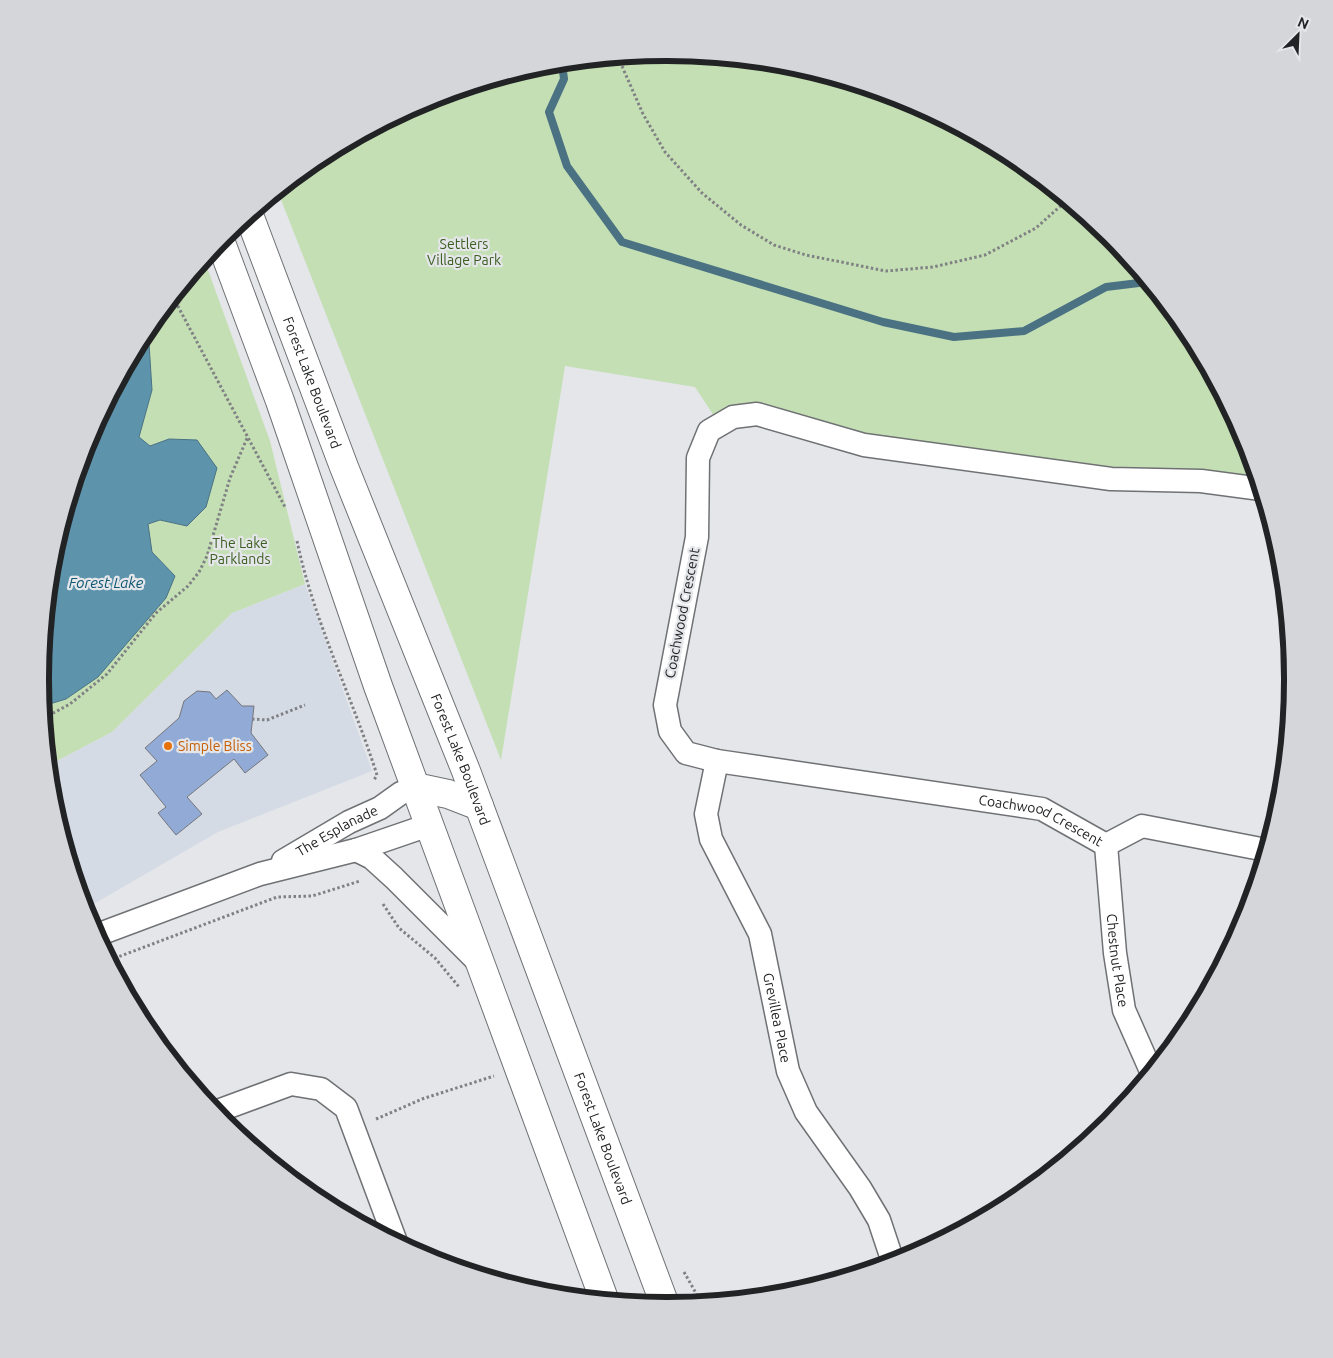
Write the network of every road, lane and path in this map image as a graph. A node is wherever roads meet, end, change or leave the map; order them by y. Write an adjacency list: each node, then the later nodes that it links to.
1 (621, 64): 2 (path)
2 (1061, 204)
3 (252, 222): 14 (main road, Forest Lake Boulevard)
4 (223, 249): 15 (main road)
5 (176, 303): 6 (path)
6 (248, 436): 8 (path); 11 (path)
7 (1253, 488): 13 (street, Coachwood Crescent)
8 (288, 511)
9 (296, 537): 18 (path)
10 (305, 705): 12 (path)
11 (50, 715)
12 (252, 719)
13 (717, 761): 20 (street, Coachwood Crescent); 35 (street, Grevillea Place)
14 (466, 770): 16 (main road); 17 (main road, Forest Lake Boulevard)
15 (415, 786): 16 (main road); 18 (street, The Esplanade); 19 (main road)
16 (448, 794): 17 (main road); 19 (main road)
17 (479, 806): 37 (main road, Forest Lake Boulevard)
18 (380, 808): 23 (street, The Esplanade)
19 (429, 825): 22 (street, The Esplanade); 28 (main road)
20 (1106, 845): 21 (street, Coachwood Crescent); 30 (street, Chestnut Place)
21 (1260, 849)
22 (356, 850): 23 (street, The Esplanade); 24 (street)
23 (260, 874): 26 (street, The Esplanade)
24 (394, 878): 28 (street); 29 (path)
25 (363, 880): 27 (path)
26 (103, 932)
27 (115, 958)
28 (481, 964): 36 (main road)
29 (460, 989)
30 (1149, 1065)
31 (498, 1075): 33 (path)
32 (223, 1109): 34 (street)
33 (376, 1125)
34 (393, 1233)
35 (891, 1255)
36 (602, 1293)
37 (662, 1297)

